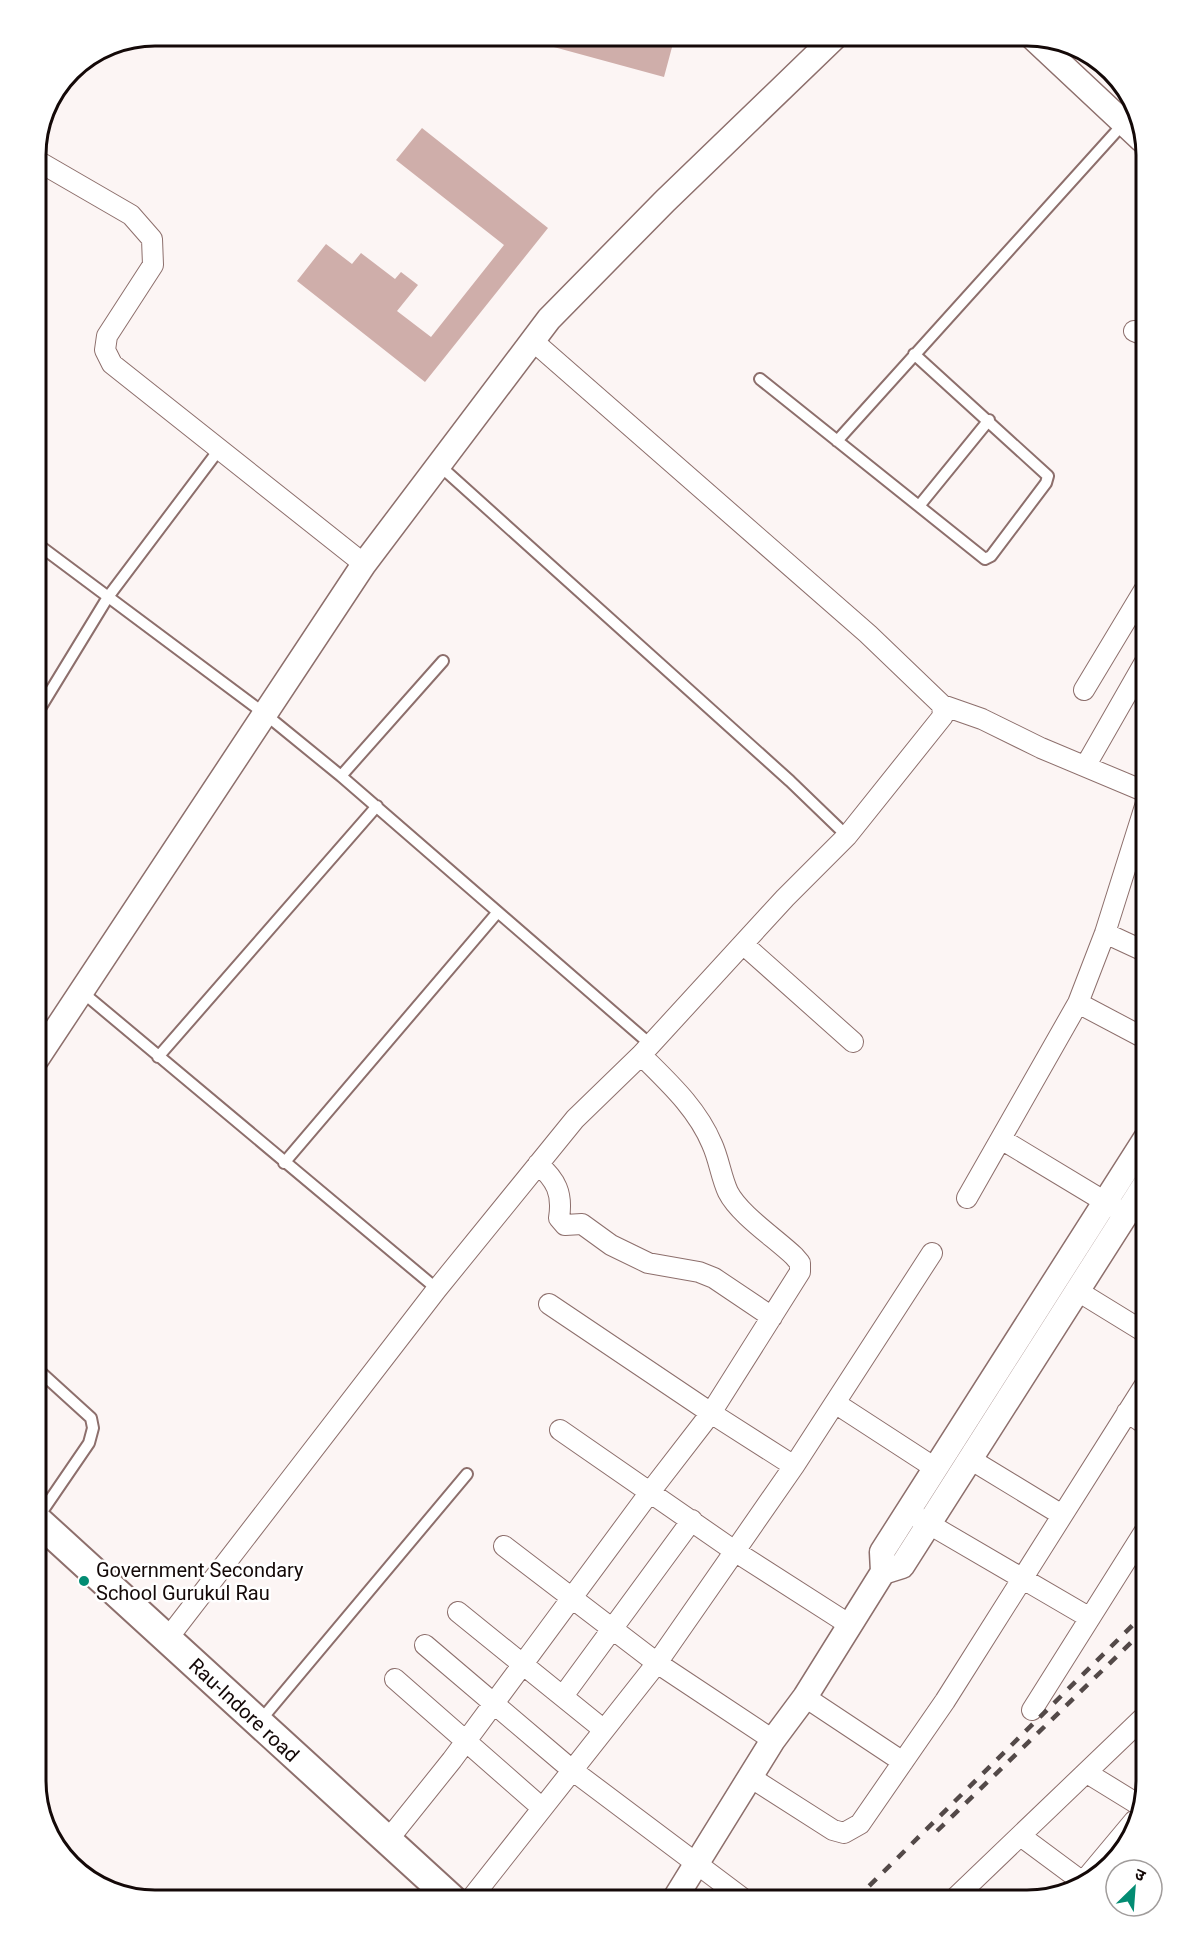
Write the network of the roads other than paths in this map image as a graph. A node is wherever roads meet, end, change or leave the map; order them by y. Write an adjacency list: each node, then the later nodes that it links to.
1 (825, 47): 6 (street)
2 (1043, 48): 3 (street)
3 (1123, 124): 4 (street); 7 (lane)
4 (1133, 133)
5 (47, 166): 11 (street)
6 (533, 341): 12 (street); 22 (street)
7 (914, 354): 9 (lane); 10 (lane)
8 (760, 379): 10 (lane)
9 (989, 420): 13 (lane); 13 (lane)
10 (837, 441): 13 (lane)
11 (218, 451): 15 (street); 16 (lane)
12 (439, 464): 15 (street); 29 (lane)
13 (919, 506)
14 (47, 551): 16 (lane)
15 (364, 564): 23 (street)
16 (108, 597): 21 (lane); 23 (lane)
17 (1136, 603): 20 (street)
18 (443, 661): 25 (lane)
19 (1136, 678): 24 (street)
20 (1083, 690)
21 (47, 698)
22 (942, 705): 24 (street); 29 (street)
23 (265, 714): 25 (lane); 34 (street)
24 (1086, 765): 26 (street)
25 (340, 776): 27 (lane)
26 (1136, 788)
27 (376, 807): 30 (lane); 40 (lane)
28 (1136, 835): 31 (street)
29 (847, 836): 32 (street)
30 (497, 913): 39 (lane); 43 (lane)
31 (1105, 933): 33 (street); 35 (street)
32 (743, 944): 38 (street); 39 (street)
33 (1136, 947)
34 (81, 991): 37 (street); 40 (lane)
35 (1078, 1003): 36 (street); 41 (street)
36 (1136, 1034)
37 (46, 1038)
38 (853, 1042)
39 (645, 1050): 44 (street); 53 (street)
40 (158, 1057): 43 (lane)
41 (1000, 1139): 45 (street); 47 (street)
42 (1136, 1155): 47 (street)
43 (284, 1163): 50 (lane)
44 (537, 1164): 50 (street); 53 (street)
45 (967, 1198)
46 (1136, 1201): 48 (street)
47 (1107, 1203): 48 (street); 64 (street)
48 (1128, 1215): 51 (street)
49 (932, 1253): 57 (street)
50 (437, 1289): 83 (street)
51 (1076, 1290): 54 (street); 62 (street)
52 (549, 1304): 59 (street)
53 (772, 1317): 59 (street)
54 (1136, 1328)
55 (46, 1377): 67 (lane)
56 (1136, 1398): 58 (street)
57 (835, 1403): 63 (street); 64 (street)
58 (1127, 1412): 60 (street); 69 (street)
59 (711, 1413): 63 (street); 66 (street)
60 (1136, 1418)
61 (560, 1430): 66 (street)
62 (970, 1459): 69 (street); 71 (street)
63 (794, 1466): 75 (street)
64 (935, 1468): 68 (street)
65 (467, 1474): 92 (lane)
66 (650, 1492): 70 (street); 78 (street)
67 (46, 1504)
68 (908, 1511): 71 (street); 76 (street)
69 (1062, 1515): 77 (street)
70 (692, 1520): 75 (street); 82 (street)
71 (928, 1524): 76 (street); 77 (street)
72 (46, 1528): 83 (main road, Rau-Indore road)
73 (1136, 1545): 80 (street)
74 (504, 1546): 78 (street)
75 (736, 1552): 81 (street); 86 (street)
76 (883, 1572): 81 (street)
77 (1022, 1578): 80 (street); 97 (street)
78 (571, 1600): 82 (street); 85 (street)
79 (458, 1612): 85 (street)
80 (1090, 1618): 91 (street)
81 (850, 1625): 89 (street)
82 (612, 1630): 86 (street); 88 (street)
83 (168, 1638): 92 (main road, Rau-Indore road)
84 (425, 1645): 90 (street)
85 (523, 1663): 88 (street); 90 (street)
86 (657, 1663): 94 (street); 95 (street)
87 (395, 1679): 96 (street)
88 (562, 1696): 94 (street)
89 (806, 1697): 95 (street); 97 (street)
90 (492, 1704): 96 (street); 98 (street)
91 (1032, 1710)
92 (258, 1724): 104 (main road, Rau-Indore road)
93 (1136, 1725): 99 (street)
94 (604, 1730): 98 (street)
95 (774, 1740): 100 (street)
96 (466, 1741): 102 (street); 104 (street)
97 (903, 1762): 100 (street)
98 (572, 1770): 102 (street); 105 (street)
99 (1087, 1773): 101 (street); 103 (street)
100 (750, 1777): 105 (street)
101 (1134, 1802)
102 (542, 1808): 108 (street)
103 (1022, 1837): 106 (street); 111 (street)
104 (387, 1841): 107 (main road, Rau-Indore road)
105 (697, 1864): 109 (street); 110 (street)
106 (1074, 1879)
107 (441, 1889)
108 (478, 1889)
109 (681, 1890)
110 (731, 1890)
111 (964, 1890)

